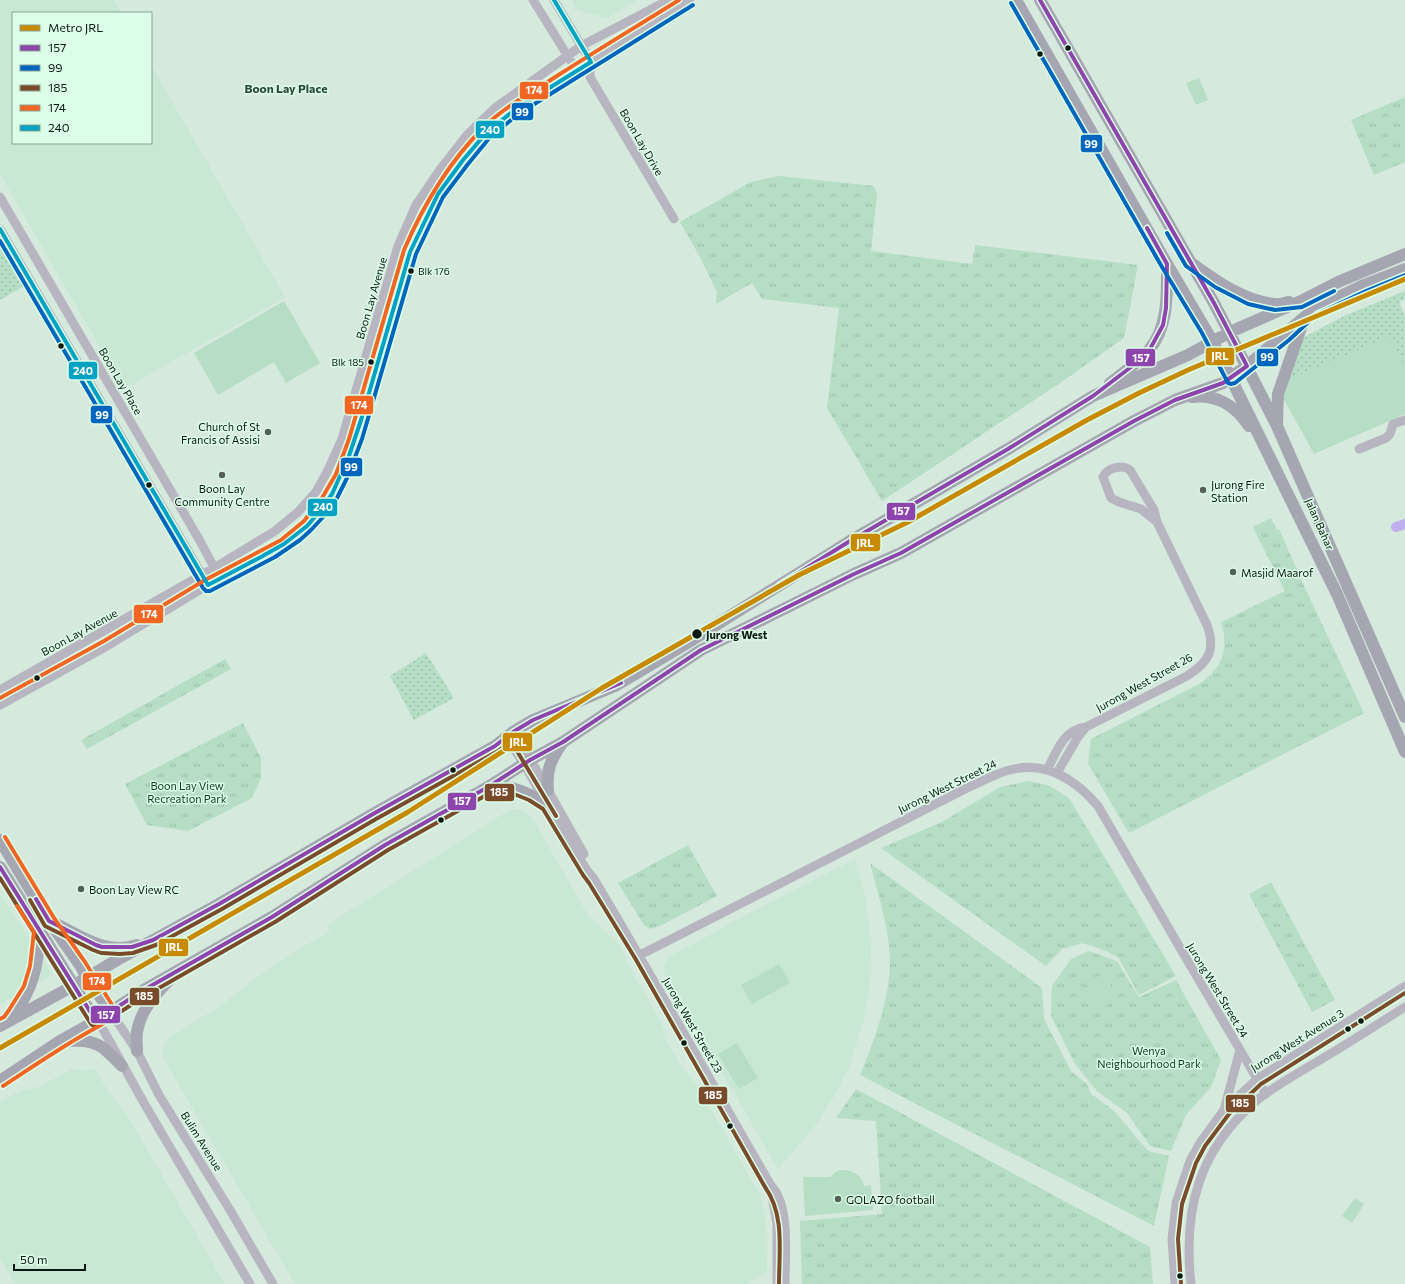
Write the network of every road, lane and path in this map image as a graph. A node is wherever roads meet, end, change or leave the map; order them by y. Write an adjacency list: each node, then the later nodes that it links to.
1 (533, 0): 8 (street)
2 (554, 0): 7 (street)
3 (669, 0): 7 (street, Boon Lay Avenue)
4 (690, 0): 9 (street)
5 (1016, 0): 17 (main road, Jalan Bahar)
6 (1040, 0): 16 (main road, Jalan Bahar)
7 (581, 46): 8 (street, Boon Lay Avenue); 9 (street)
8 (567, 56): 10 (street); 32 (street, Boon Lay Avenue)
9 (591, 62): 10 (street); 11 (street)
10 (577, 71): 11 (street); 34 (street)
11 (590, 77): 13 (street, Boon Lay Drive)
12 (0, 197): 32 (street, Boon Lay Place)
13 (674, 219)
14 (0, 229): 33 (street)
15 (1405, 254): 19 (main road)
16 (1190, 262): 19 (main road); 21 (main road, Jalan Bahar)
17 (1167, 264): 22 (main road, Jalan Bahar); 25 (main road)
18 (1405, 269): 20 (main road)
19 (1301, 301): 21 (main road)
20 (1304, 319): 23 (main road); 28 (main road)
21 (1230, 332): 22 (main road); 23 (main road, Jalan Bahar)
22 (1213, 342): 24 (main road, Jalan Bahar); 25 (main road)
23 (1247, 366): 24 (main road); 28 (main road, Jalan Bahar)
24 (1231, 378): 26 (main road); 30 (main road, Jalan Bahar)
25 (1093, 396): 40 (main road)
26 (1175, 400): 30 (main road); 41 (main road)
27 (1405, 420): 29 (street)
28 (1277, 426): 38 (main road, Jalan Bahar)
29 (1359, 449)
30 (1269, 454): 42 (main road, Jalan Bahar)
31 (1157, 522): 31 (street, Jurong West Street 26); 39 (street, Jurong West Street 26)
32 (214, 568): 33 (street, Boon Lay Avenue); 34 (street, Boon Lay Place)
33 (202, 575): 35 (street); 36 (street, Boon Lay Avenue)
34 (220, 578): 35 (street)
35 (208, 585): 37 (street)
36 (0, 690)
37 (0, 705)
38 (1405, 718)
39 (1086, 727): 44 (street, Jurong West Street 26); 45 (street, Jurong West Street 26)
40 (509, 735): 43 (street, Jurong West Street 23); 54 (main road)
41 (563, 742): 43 (main road); 47 (main road)
42 (1405, 752)
43 (527, 762): 46 (main road); 47 (street, Jurong West Street 23); 48 (street, Jurong West Street 23)
44 (1046, 770): 45 (street, Jurong West Street 24); 55 (street, Jurong West Street 24)
45 (1057, 773): 65 (street, Jurong West Street 24)
46 (488, 787): 48 (main road); 56 (main road)
47 (548, 790): 51 (street, Jurong West Street 23)
48 (547, 805): 51 (street, Jurong West Street 23)
49 (0, 840): 52 (main road)
50 (0, 867): 53 (main road)
51 (594, 879): 55 (street, Jurong West Street 23)
52 (49, 921): 54 (main road); 57 (main road)
53 (40, 931): 58 (main road); 63 (main road)
54 (153, 940): 57 (main road)
55 (640, 955): 72 (street, Jurong West Street 23)
56 (176, 971): 61 (main road); 66 (main road)
57 (87, 978): 58 (main road); 61 (main road)
58 (73, 986): 62 (main road); 63 (main road)
59 (1405, 986): 68 (street, Jurong West Avenue 3)
60 (1405, 1007): 70 (street)
61 (110, 1012): 62 (main road); 66 (street, Bulim Avenue)
62 (96, 1021): 64 (main road); 67 (street)
63 (4, 1023)
64 (60, 1041): 67 (main road); 69 (main road)
65 (1240, 1050): 68 (street, Jurong West Street 24); 71 (street, Jurong West Street 24)
66 (137, 1051): 74 (street, Bulim Avenue)
67 (122, 1066): 73 (street)
68 (1257, 1079): 70 (street, Jurong West Street 24); 71 (street, Jurong West Avenue 3)
69 (0, 1081)
70 (1266, 1094): 78 (street)
71 (1224, 1110): 77 (street, Jurong West Avenue 3)
72 (770, 1184): 75 (street, Jurong West Street 23); 76 (street, Jurong West Street 23)
73 (250, 1284)
74 (273, 1284)
75 (777, 1284)
76 (785, 1284)
77 (1175, 1284)
78 (1191, 1284)

